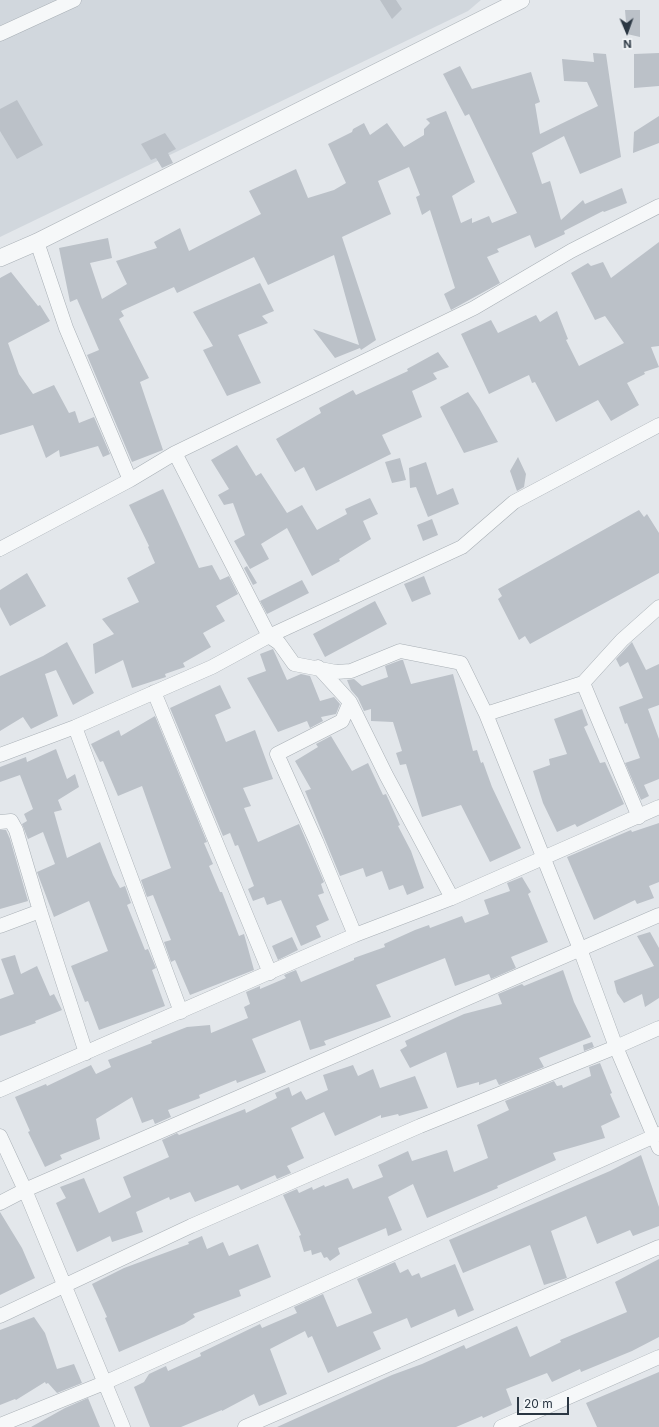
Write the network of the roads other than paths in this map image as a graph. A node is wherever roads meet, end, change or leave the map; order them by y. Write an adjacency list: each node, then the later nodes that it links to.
1 (74, 0): 3 (street)
2 (521, 0): 5 (street)
3 (0, 34)
4 (659, 206): 8 (street)
5 (36, 242): 6 (street); 9 (street)
6 (0, 258)
7 (658, 428): 12 (street)
8 (175, 454): 9 (street); 12 (street)
9 (130, 480): 10 (street)
10 (0, 549)
11 (659, 607): 14 (street)
12 (268, 636): 13 (street); 15 (street)
13 (318, 667): 16 (street); 17 (street)
14 (583, 683): 17 (street); 21 (street)
15 (154, 692): 18 (street); 30 (street)
16 (350, 702): 24 (street); 28 (street)
17 (486, 714): 23 (street)
18 (75, 727): 19 (street); 31 (street)
19 (0, 755)
20 (659, 807): 21 (street)
21 (639, 817): 23 (street)
22 (0, 822): 25 (street)
23 (543, 857): 24 (street); 29 (street)
24 (452, 898): 28 (street)
25 (40, 911): 27 (street); 34 (street)
26 (659, 915): 29 (street)
27 (0, 926)
28 (355, 935): 30 (street)
29 (580, 950): 33 (street); 38 (street)
30 (270, 973): 31 (street)
31 (181, 1012): 34 (street)
32 (659, 1028): 33 (street)
33 (616, 1047): 37 (street); 41 (street)
34 (86, 1052): 35 (street)
35 (0, 1090)
36 (0, 1136): 38 (street)
37 (657, 1140): 44 (street)
38 (26, 1190): 39 (street); 41 (street)
39 (0, 1203)
40 (659, 1247): 47 (street)
41 (64, 1284): 42 (street); 44 (street)
42 (0, 1316)
43 (659, 1357): 48 (street)
44 (104, 1383): 45 (street); 46 (street)
45 (0, 1425)
46 (123, 1427)
47 (245, 1427)
48 (501, 1427)

